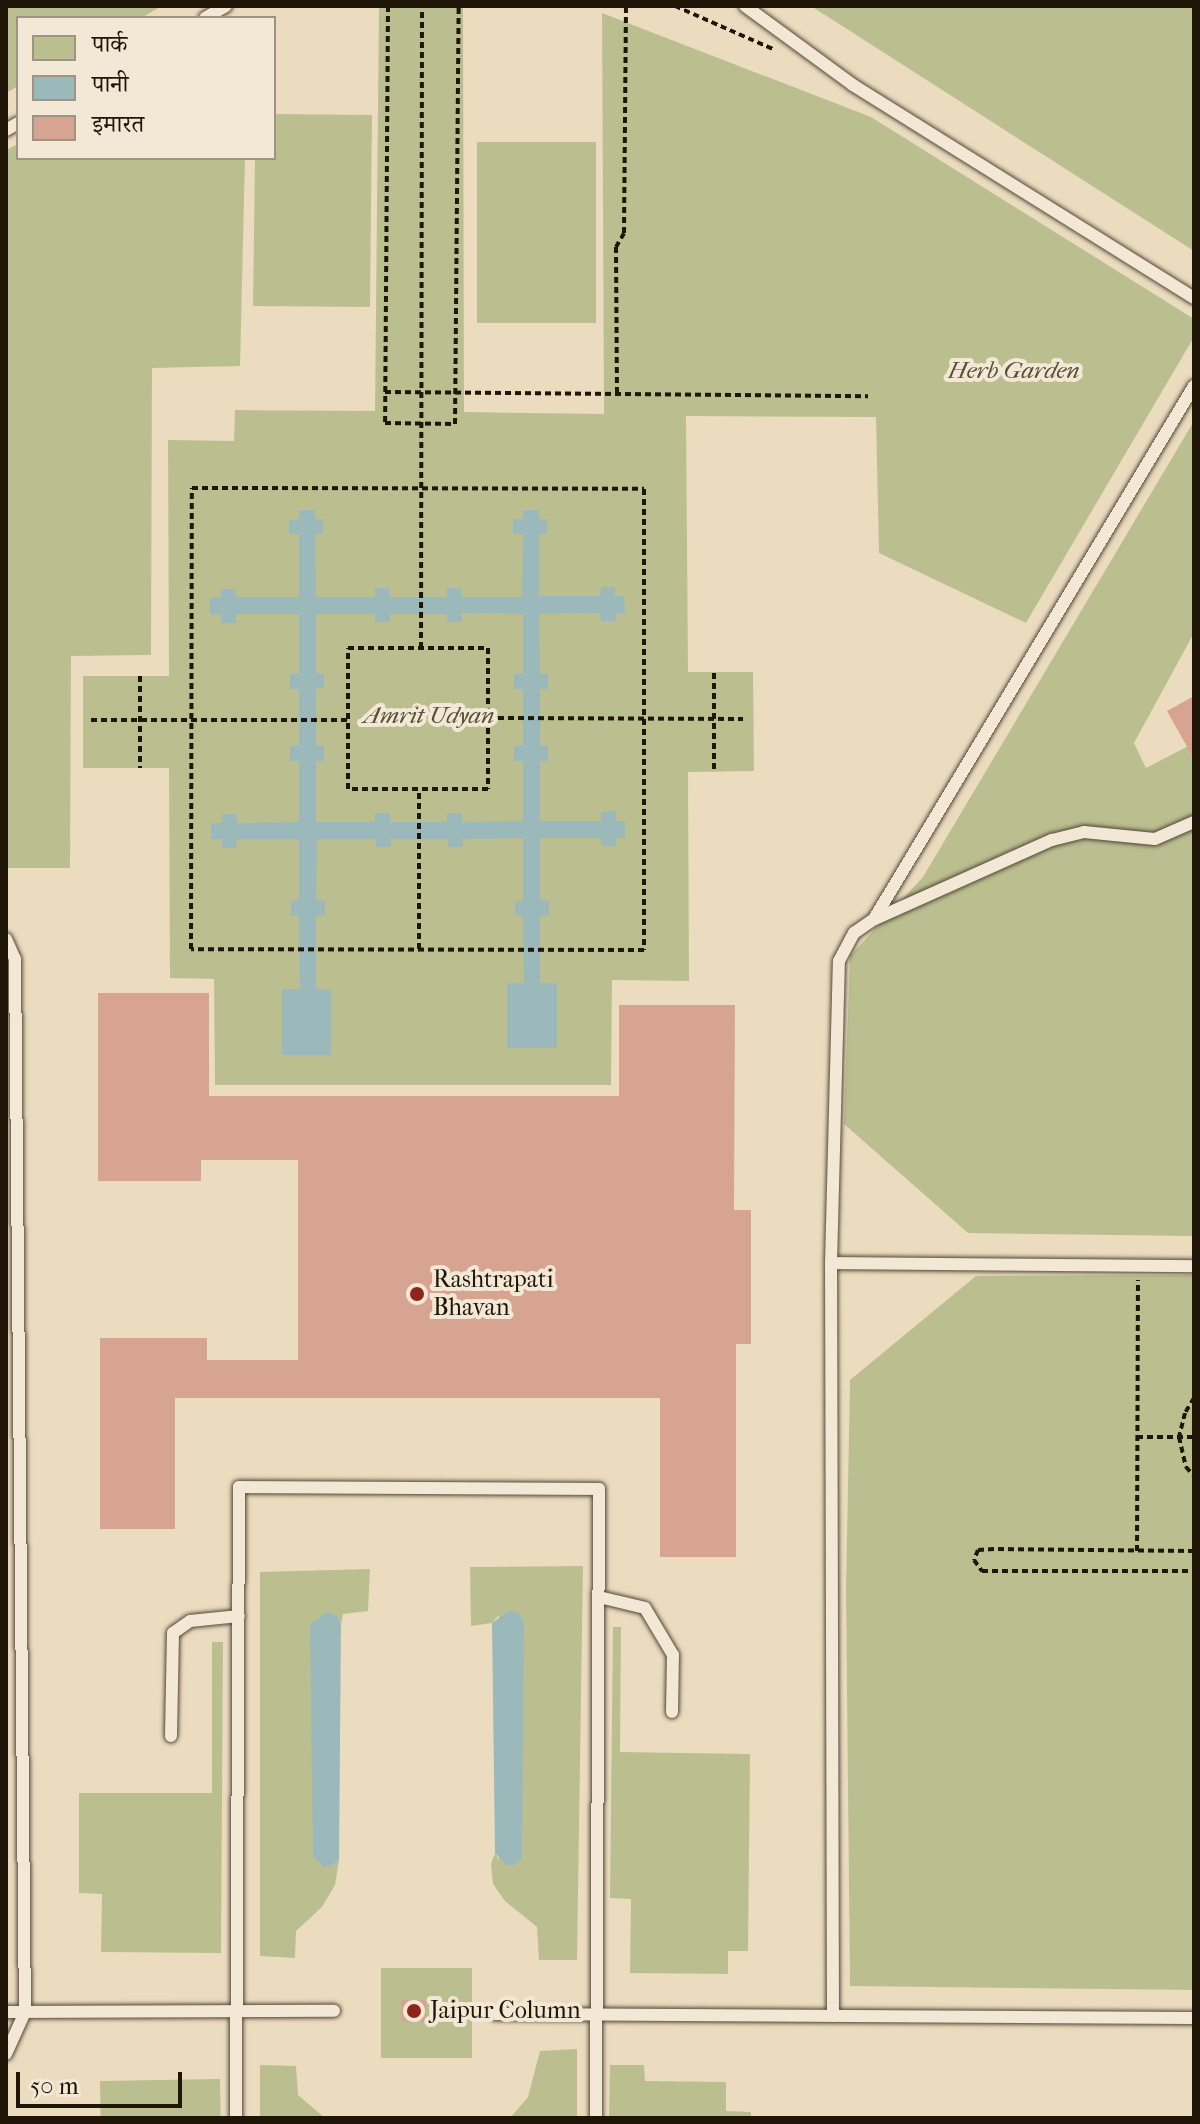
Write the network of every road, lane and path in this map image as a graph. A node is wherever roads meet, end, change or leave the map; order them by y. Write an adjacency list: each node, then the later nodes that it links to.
1 (226, 6): 8 (lane)
2 (388, 6): 12 (path)
3 (422, 6): 13 (path)
4 (459, 6): 14 (path)
5 (626, 6): 15 (path)
6 (675, 6): 9 (path)
7 (745, 6): 10 (lane)
8 (208, 16)
9 (784, 54)
10 (1194, 298)
11 (1194, 386): 34 (lane)
12 (385, 392): 13 (path); 17 (path)
13 (421, 392): 14 (path); 17 (path)
14 (455, 392): 15 (path); 17 (path)
15 (617, 393): 16 (path)
16 (868, 396)
17 (421, 423): 18 (path)
18 (421, 488): 19 (path); 23 (path); 28 (path)
19 (421, 648): 22 (path); 29 (path)
20 (714, 673): 24 (path)
21 (140, 676): 27 (path)
22 (488, 718): 23 (path); 32 (path)
23 (644, 719): 24 (path); 36 (path)
24 (714, 719): 25 (path); 31 (path)
25 (743, 719)
26 (91, 720): 27 (path)
27 (140, 720): 28 (path); 30 (path)
28 (191, 720): 29 (path); 36 (path)
29 (348, 720): 32 (path)
30 (140, 768)
31 (714, 771)
32 (419, 789): 36 (path)
33 (1194, 822): 34 (lane)
34 (874, 919): 39 (lane)
35 (6, 939): 38 (lane)
36 (419, 949)
37 (6, 1254): 38 (lane)
38 (20, 1254): 57 (lane)
39 (831, 1263): 40 (lane); 60 (lane)
40 (1138, 1266): 41 (lane); 43 (path)
41 (1194, 1266)
42 (1194, 1398): 44 (path)
43 (1137, 1437): 44 (path); 47 (path)
44 (1179, 1437): 45 (path); 46 (path)
45 (1194, 1437)
46 (1194, 1476)
47 (1137, 1551): 48 (path); 49 (path)
48 (1194, 1551)
49 (1194, 1571)
50 (599, 1597): 51 (lane); 52 (lane); 59 (lane)
51 (239, 1616): 53 (lane); 54 (lane)
52 (672, 1712)
53 (171, 1736)
54 (237, 2011): 55 (lane); 57 (lane); 63 (lane)
55 (334, 2011)
56 (6, 2012): 57 (lane)
57 (25, 2012): 62 (lane)
58 (495, 2014): 59 (lane)
59 (597, 2015): 60 (lane); 64 (lane)
60 (833, 2016): 61 (lane)
61 (1194, 2018)
62 (6, 2054)
63 (236, 2118)
64 (596, 2118)

